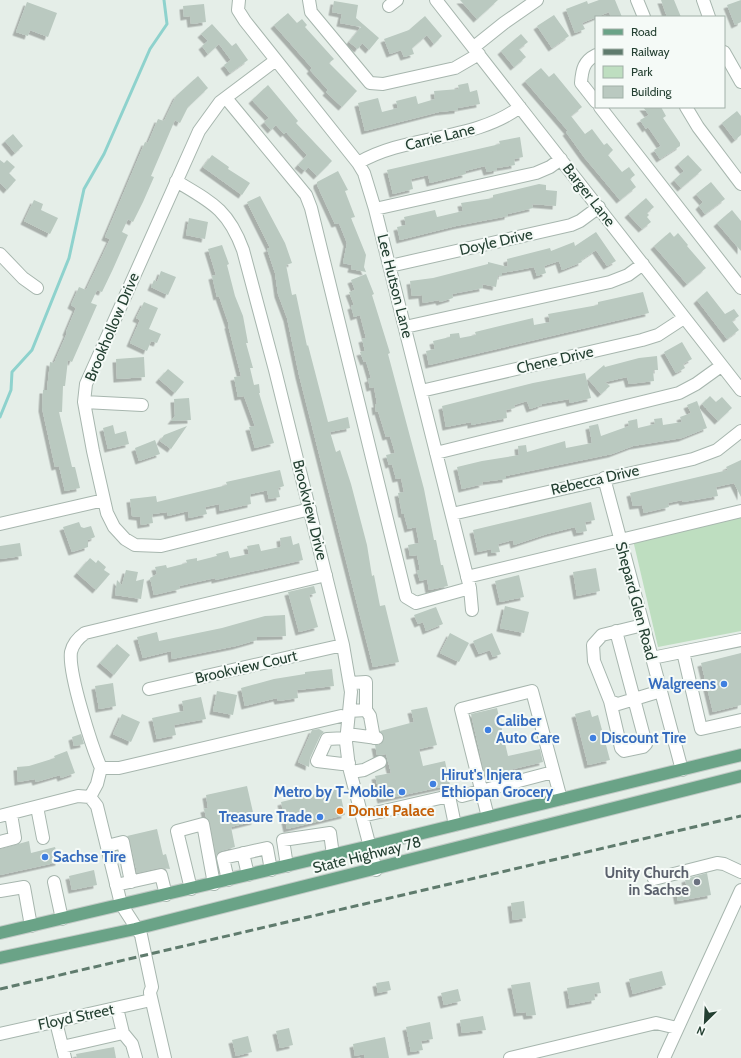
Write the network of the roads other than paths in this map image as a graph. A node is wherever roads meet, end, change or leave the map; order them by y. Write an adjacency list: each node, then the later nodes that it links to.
1 (239, 0): 12 (street, Lee Hutson Lane)
2 (309, 0): 9 (street)
3 (436, 0): 9 (street, Barger Lane)
4 (537, 0): 9 (street)
5 (638, 0): 7 (street)
6 (703, 0): 8 (street)
7 (644, 16)
8 (709, 16)
9 (476, 51): 16 (street, Barger Lane)
10 (725, 54): 13 (street)
11 (595, 55): 15 (street)
12 (276, 60): 14 (street, Brookhollow Drive); 20 (street, Lee Hutson Lane)
13 (741, 82)
14 (226, 98): 21 (street, Brookhollow Drive); 47 (street)
15 (595, 101)
16 (520, 107): 19 (street, Barger Lane); 20 (street, Carrie Lane)
17 (601, 108): 29 (street)
18 (687, 108): 22 (street)
19 (561, 159): 23 (street, Barger Lane); 24 (street)
20 (358, 163): 24 (street, Lee Hutson Lane)
21 (176, 181): 35 (street, Brookhollow Drive); 41 (street, Brookview Drive)
22 (741, 184)
23 (599, 207): 26 (street, Barger Lane); 27 (street, Doyle Drive)
24 (375, 209): 27 (street, Lee Hutson Lane)
25 (0, 254): 28 (street)
26 (643, 264): 30 (street, Barger Lane); 31 (street)
27 (390, 266): 31 (street, Lee Hutson Lane)
28 (37, 288)
29 (741, 288)
30 (684, 318): 32 (street, Barger Lane); 33 (street, Chene Drive)
31 (405, 327): 33 (street, Lee Hutson Lane)
32 (721, 366): 34 (street, Barger Lane); 38 (street)
33 (421, 390): 38 (street, Lee Hutson Lane)
34 (741, 390)
35 (84, 402): 36 (street); 40 (street, Brookhollow Drive)
36 (142, 405)
37 (737, 434): 39 (street, Rebecca Drive)
38 (436, 453): 43 (street, Lee Hutson Lane)
39 (604, 478): 43 (street, Rebecca Drive); 45 (street, Shepard Glen Road)
40 (104, 500): 41 (street, Brookhollow Drive); 44 (street)
41 (310, 509): 46 (street, Brookview Drive)
42 (741, 511): 45 (street)
43 (452, 514): 47 (street, Lee Hutson Lane)
44 (0, 524)
45 (620, 540): 47 (street); 49 (street, Shepard Glen Road)
46 (326, 575): 52 (street, Brookview Drive); 67 (street)
47 (469, 583): 48 (street, Lee Hutson Lane)
48 (472, 610)
49 (643, 624): 50 (street); 54 (street, Shepard Glen Road)
50 (616, 631): 58 (street); 59 (street)
51 (741, 640): 53 (street)
52 (343, 645): 55 (street, Brookview Drive); 56 (street, Brookview Court)
53 (683, 652): 54 (street); 62 (street)
54 (652, 658): 57 (street, Shepard Glen Road)
55 (350, 683): 60 (street); 61 (street, Brookview Drive)
56 (149, 689)
57 (661, 692): 58 (street); 68 (street, Shepard Glen Road)
58 (634, 700): 59 (street); 59 (street)
59 (610, 701)
60 (366, 710): 61 (street); 63 (street)
61 (345, 713): 63 (street, Brookview Drive); 67 (street)
62 (741, 720)
63 (347, 736): 66 (street, Brookview Drive); 66 (street)
64 (741, 755): 68 (main road, State Highway 78)
65 (380, 762): 66 (street)
66 (350, 767): 77 (street, Brookview Drive)
67 (101, 768): 73 (street)
68 (682, 770): 74 (main road, State Highway 78)
69 (553, 772): 71 (street); 71 (street); 74 (street)
70 (741, 776): 88 (main road, State Highway 78)
71 (481, 791): 72 (street); 78 (street)
72 (462, 796)
73 (90, 797): 75 (street); 82 (street)
74 (560, 800): 78 (main road, State Highway 78)
75 (37, 807): 76 (street); 80 (street)
76 (5, 815): 81 (street)
77 (362, 816): 79 (street); 83 (street, Brookview Drive)
78 (488, 818): 79 (main road, State Highway 78)
79 (455, 825): 83 (main road, State Highway 78)
80 (44, 838)
81 (0, 842)
82 (107, 846): 94 (street); 96 (street)
83 (370, 846): 85 (main road, State Highway 78); 88 (street, Brookview Drive)
84 (243, 853): 87 (street); 90 (street); 92 (street)
85 (333, 855): 86 (main road, State Highway 78); 86 (street)
86 (287, 866): 87 (main road, State Highway 78)
87 (271, 870): 90 (main road, State Highway 78)
88 (376, 870): 104 (main road, State Highway 78)
89 (741, 872): 91 (street)
90 (248, 875): 92 (main road, State Highway 78)
91 (654, 879)
92 (228, 880): 95 (main road, State Highway 78)
93 (54, 882): 102 (street)
94 (131, 882): 96 (street); 100 (street)
95 (214, 884): 97 (main road, State Highway 78); 97 (street)
96 (116, 885): 101 (street)
97 (191, 889): 100 (main road, State Highway 78)
98 (741, 890): 110 (street)
99 (0, 891): 103 (street)
100 (166, 895): 101 (main road, State Highway 78)
101 (121, 904): 102 (main road, State Highway 78); 104 (street)
102 (62, 919): 103 (main road, State Highway 78)
103 (31, 926): 105 (main road, State Highway 78)
104 (135, 929): 106 (main road, State Highway 78); 107 (street)
105 (0, 933)
106 (0, 958)
107 (151, 996): 108 (street, Floyd Street); 115 (street)
108 (117, 1008): 109 (street, Floyd Street); 111 (street)
109 (56, 1022): 112 (street, Floyd Street); 113 (street)
110 (677, 1028): 116 (street); 117 (street)
111 (122, 1033): 113 (street); 114 (street)
112 (0, 1034)
113 (64, 1053)
114 (136, 1058)
115 (165, 1058)
116 (510, 1058)
117 (664, 1058)

